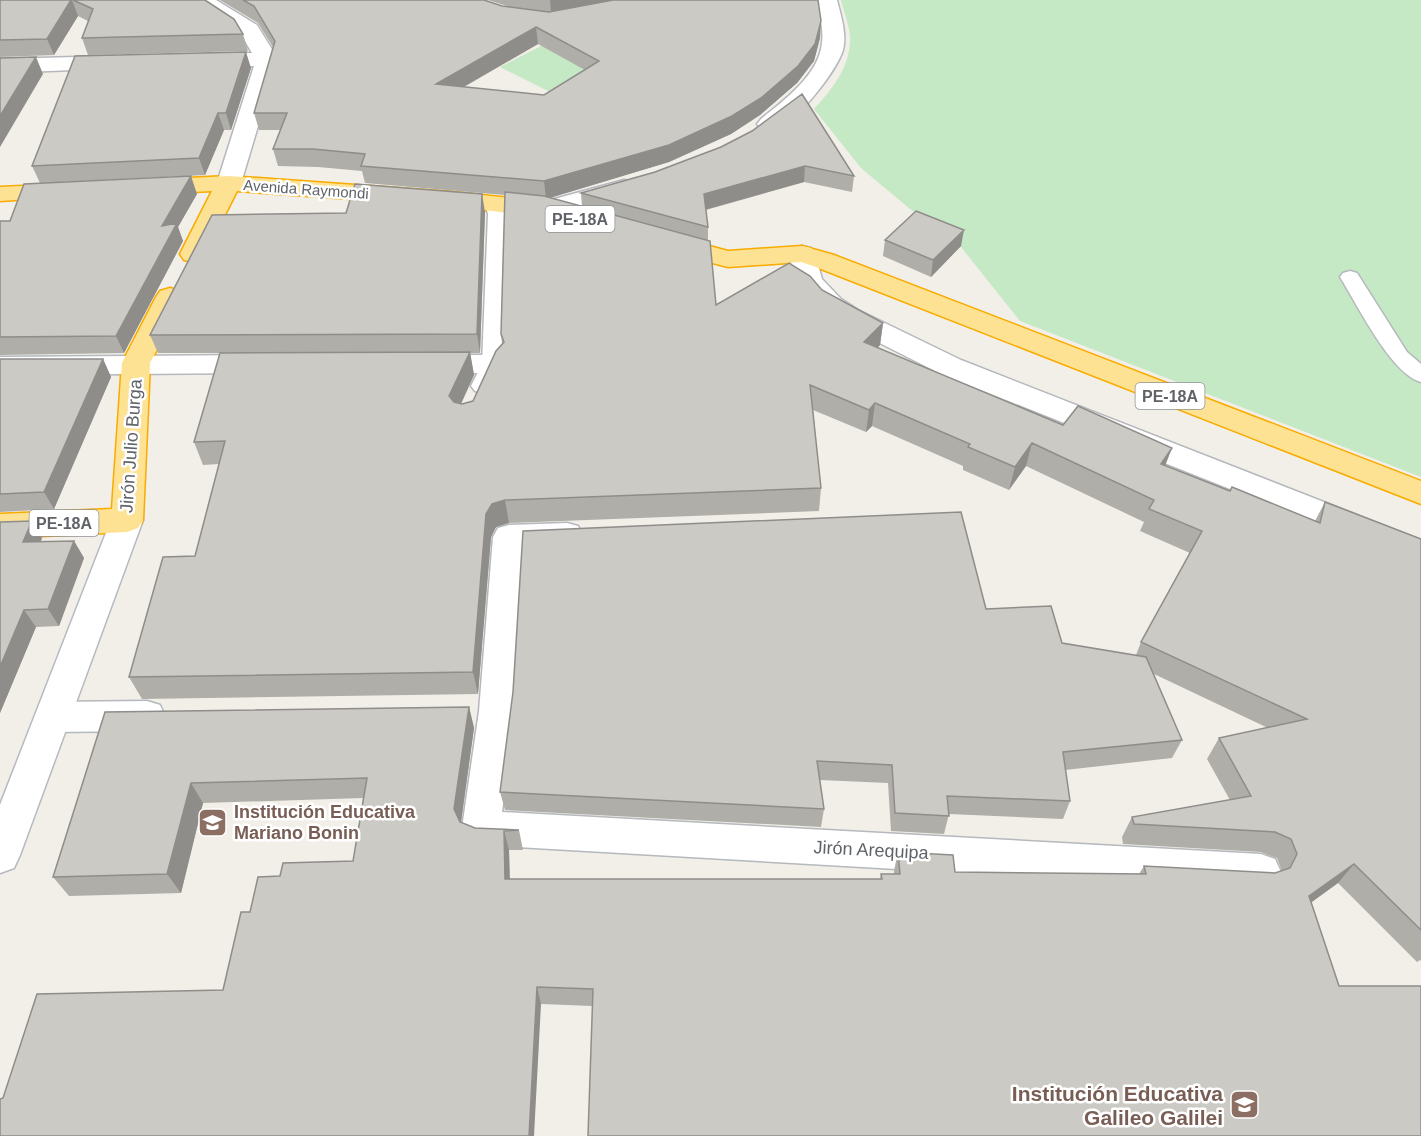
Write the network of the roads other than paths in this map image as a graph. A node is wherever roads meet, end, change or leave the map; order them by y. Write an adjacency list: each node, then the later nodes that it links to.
1 (202, 0): 3 (street)
2 (827, 0): 7 (street)
3 (267, 59): 4 (street); 9 (street, Jirón Julio Burga)
4 (185, 61)
5 (138, 63): 6 (street)
6 (0, 66)
7 (752, 137)
8 (645, 180): 14 (street)
9 (229, 183): 10 (highway, Avenida Raymondi / PE-18A); 13 (highway, Avenida Raymondi / PE-18A); 19 (highway, Jirón Julio Burga)
10 (126, 188)
11 (92, 190): 12 (highway)
12 (0, 194)
13 (494, 204): 14 (highway, Avenida Raymondi / PE-18A); 22 (lane)
14 (545, 209): 15 (highway, Avenida Raymondi / PE-18A)
15 (585, 220)
16 (649, 238): 17 (highway, PE-18A)
17 (802, 254): 26 (highway, PE-18A); 30 (street)
18 (1350, 277): 24 (lane)
19 (136, 363): 20 (street); 23 (street); 27 (highway, Jirón Julio Burga)
20 (291, 364)
21 (398, 364): 22 (street)
22 (492, 364): 25 (lane)
23 (0, 366)
24 (1421, 375)
25 (472, 407)
26 (1421, 493)
27 (127, 520): 28 (highway, PE-18A); 34 (street, Jirón Julio Burga)
28 (0, 526)
29 (592, 534): 32 (street)
30 (1421, 553)
31 (462, 711): 32 (street)
32 (497, 711): 36 (street, Jirón Arequipa)
33 (182, 715): 34 (street)
34 (53, 717): 35 (street, Jirón Julio Burga)
35 (2, 845)
36 (1261, 872)

